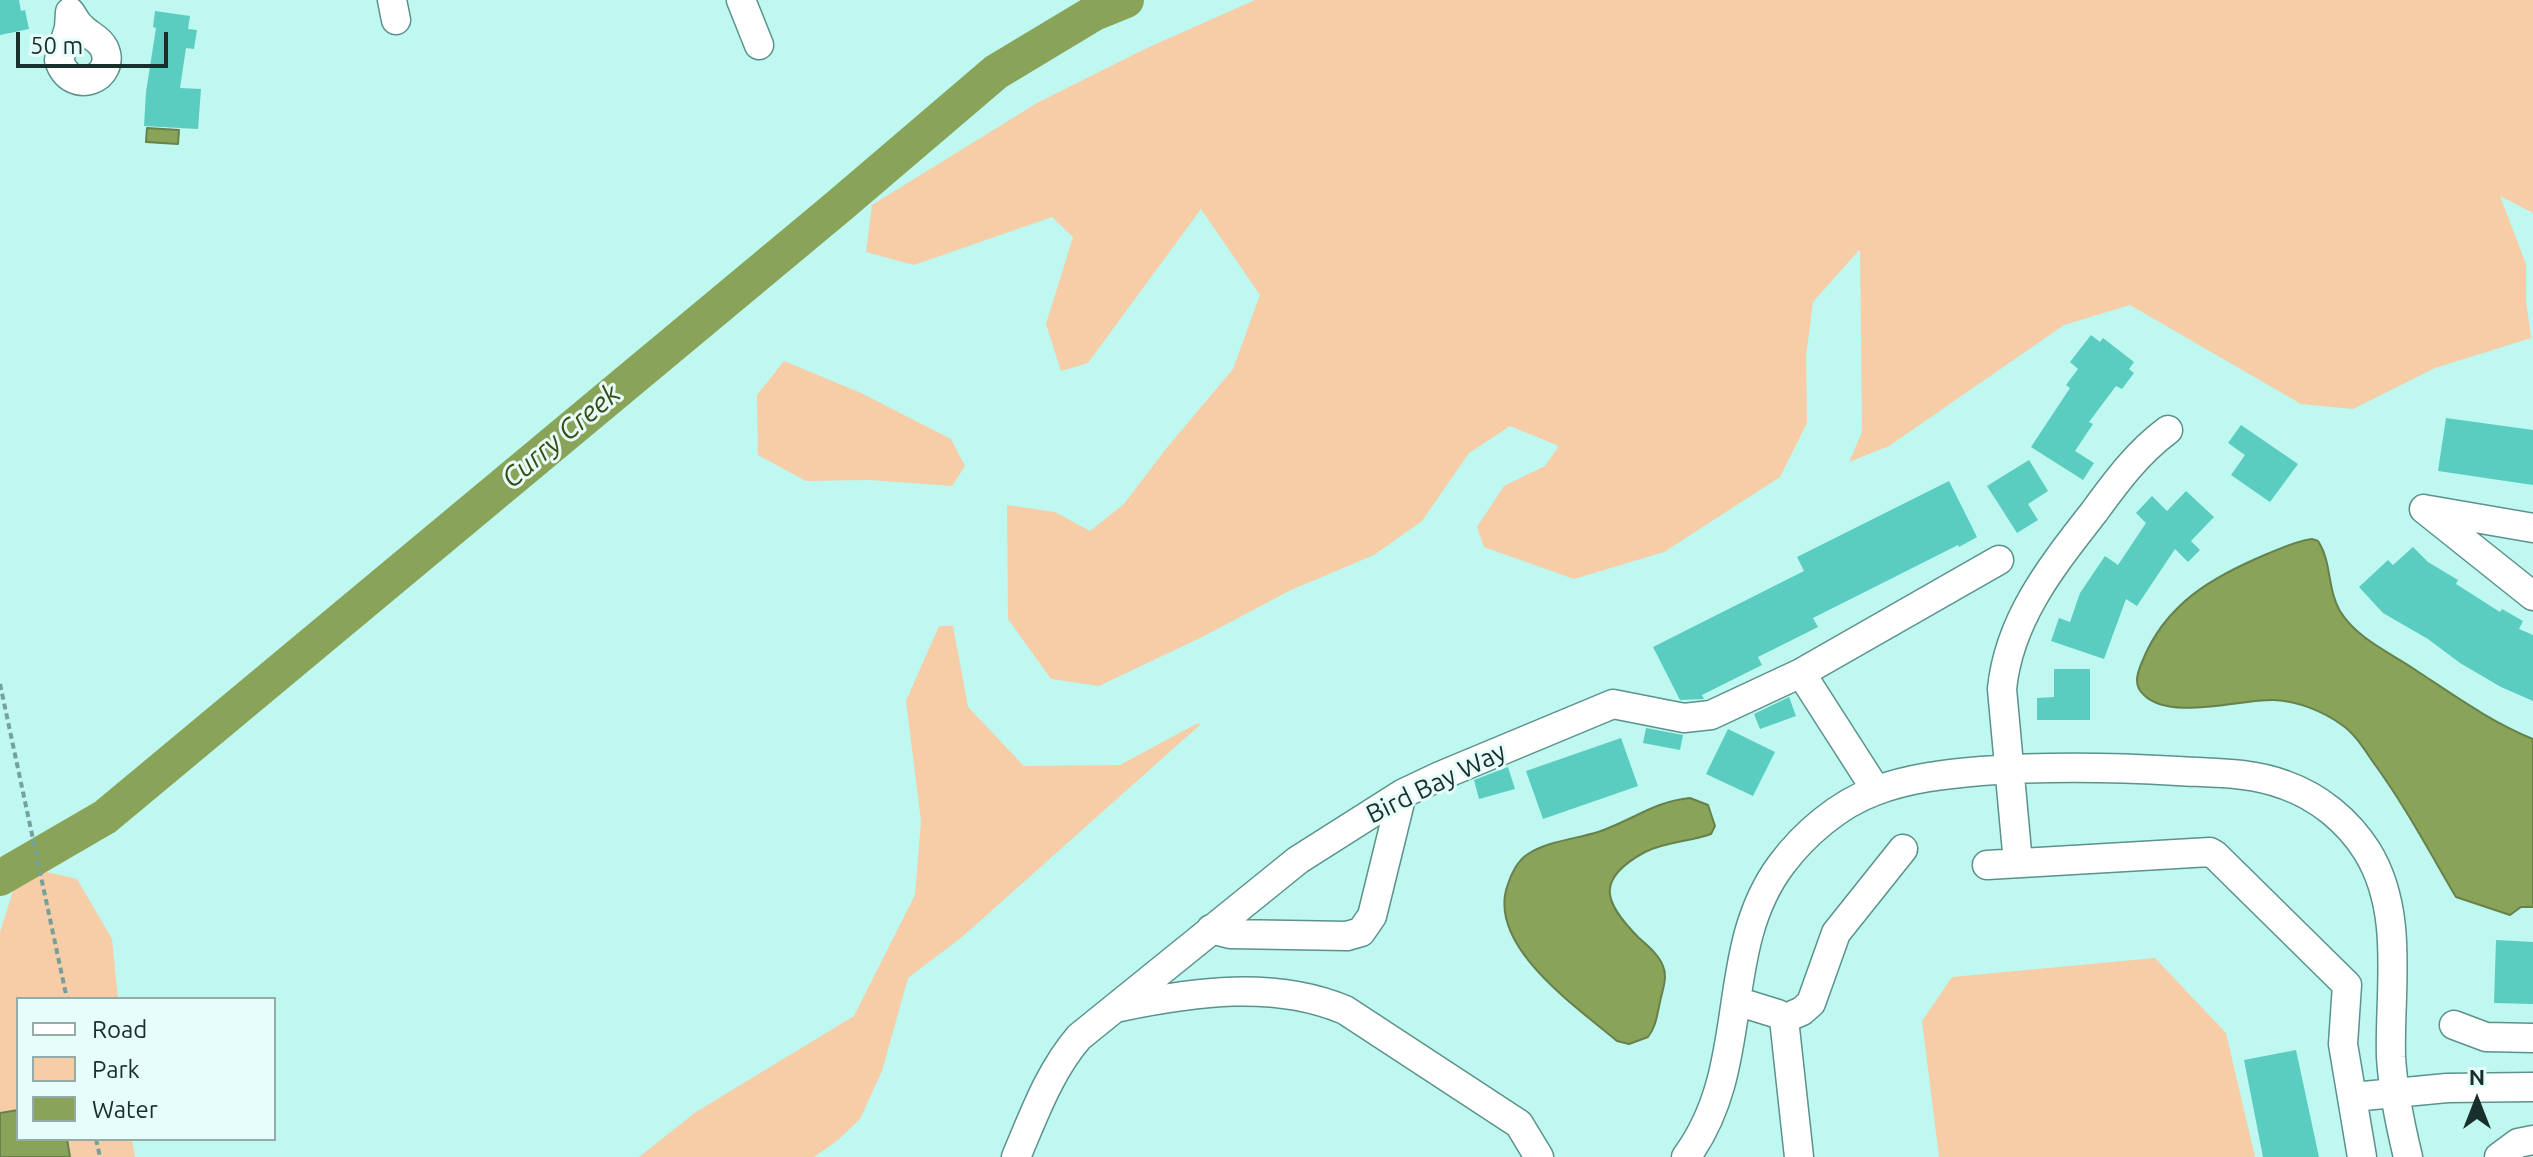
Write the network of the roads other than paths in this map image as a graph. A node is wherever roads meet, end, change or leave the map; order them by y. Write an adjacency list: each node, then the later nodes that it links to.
1 (741, 0): 2 (street)
2 (759, 45)
3 (2168, 430): 8 (street)
4 (2533, 528): 6 (street)
5 (1999, 560): 7 (street, Bird Bay Way)
6 (2533, 596)
7 (1801, 673): 9 (street); 10 (street, Bird Bay Way)
8 (2008, 769): 9 (street); 12 (street); 21 (street)
9 (1876, 790): 15 (street)
10 (1402, 794): 14 (street, Bird Bay Way); 14 (street)
11 (1903, 849): 17 (street)
12 (2018, 863): 13 (street); 22 (street)
13 (1987, 865)
14 (1211, 929): 16 (street, Bird Bay Way)
15 (1736, 1001): 17 (street); 26 (street)
16 (1115, 1008): 24 (street, Bird Bay Way); 25 (street, Bird Bay Way)
17 (1784, 1019): 27 (street)
18 (2454, 1025): 19 (street)
19 (2533, 1038)
20 (2533, 1087): 21 (street)
21 (2395, 1091): 22 (street); 29 (street)
22 (2353, 1097): 28 (street)
23 (2533, 1140): 30 (street)
24 (1016, 1157)
25 (1539, 1157)
26 (1686, 1157)
27 (1799, 1157)
28 (2362, 1157)
29 (2408, 1157)
30 (2499, 1157)

